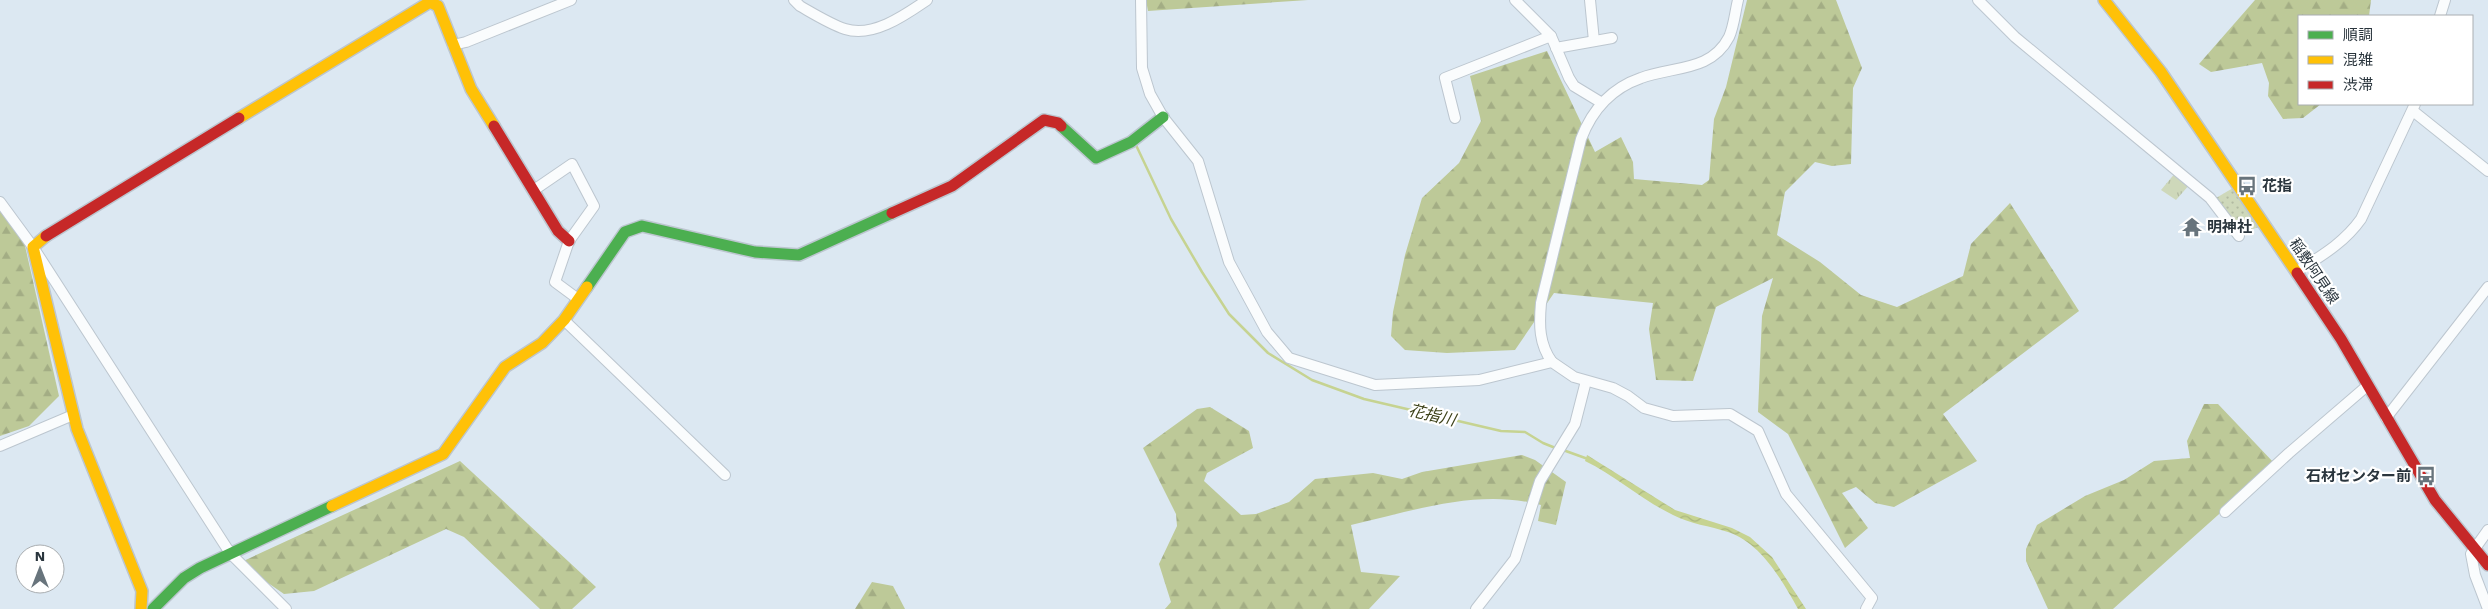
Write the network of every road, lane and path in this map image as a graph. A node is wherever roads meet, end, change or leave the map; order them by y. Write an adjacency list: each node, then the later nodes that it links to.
1 (571, 0): 15 (street)
2 (794, 0): 3 (street)
3 (927, 0)
4 (1141, 0): 19 (street)
5 (1590, 0): 14 (street)
6 (1738, 0): 17 (street)
7 (1978, 0): 24 (street)
8 (2104, 0): 27 (street, 稲敷阿見線)
9 (2445, 0): 11 (street)
10 (1522, 2): 12 (street)
11 (2440, 15)
12 (1551, 36): 16 (street); 20 (street)
13 (1612, 38): 14 (street)
14 (1594, 41): 16 (street)
15 (453, 45): 22 (street); 26 (street)
16 (1556, 48): 17 (street)
17 (1602, 103): 31 (street)
18 (2414, 107): 21 (street); 27 (street)
19 (1163, 117): 29 (street); 31 (street)
20 (1455, 118)
21 (2488, 171)
22 (534, 190): 25 (street); 25 (street)
23 (0, 202): 26 (street)
24 (2240, 236)
25 (569, 241): 29 (street)
26 (33, 247): 34 (street); 41 (street)
27 (2296, 272): 33 (street, 稲敷阿見線)
28 (2488, 287): 35 (street)
29 (578, 299): 30 (street)
30 (564, 320): 37 (street); 41 (street)
31 (1552, 362): 32 (street)
32 (1586, 381): 47 (street); 48 (street)
33 (2367, 386): 35 (street, 稲敷阿見線); 38 (street)
34 (73, 415): 36 (street); 44 (street)
35 (2386, 418): 40 (street, 稲敷阿見線)
36 (0, 446)
37 (724, 475)
38 (2225, 512)
39 (2488, 530): 40 (street)
40 (2473, 549): 42 (street, 稲敷阿見線); 43 (street)
41 (230, 553): 45 (street); 46 (street)
42 (2488, 565)
43 (2488, 608)
44 (141, 609)
45 (153, 609)
46 (286, 609)
47 (1476, 609)
48 (1866, 609)

